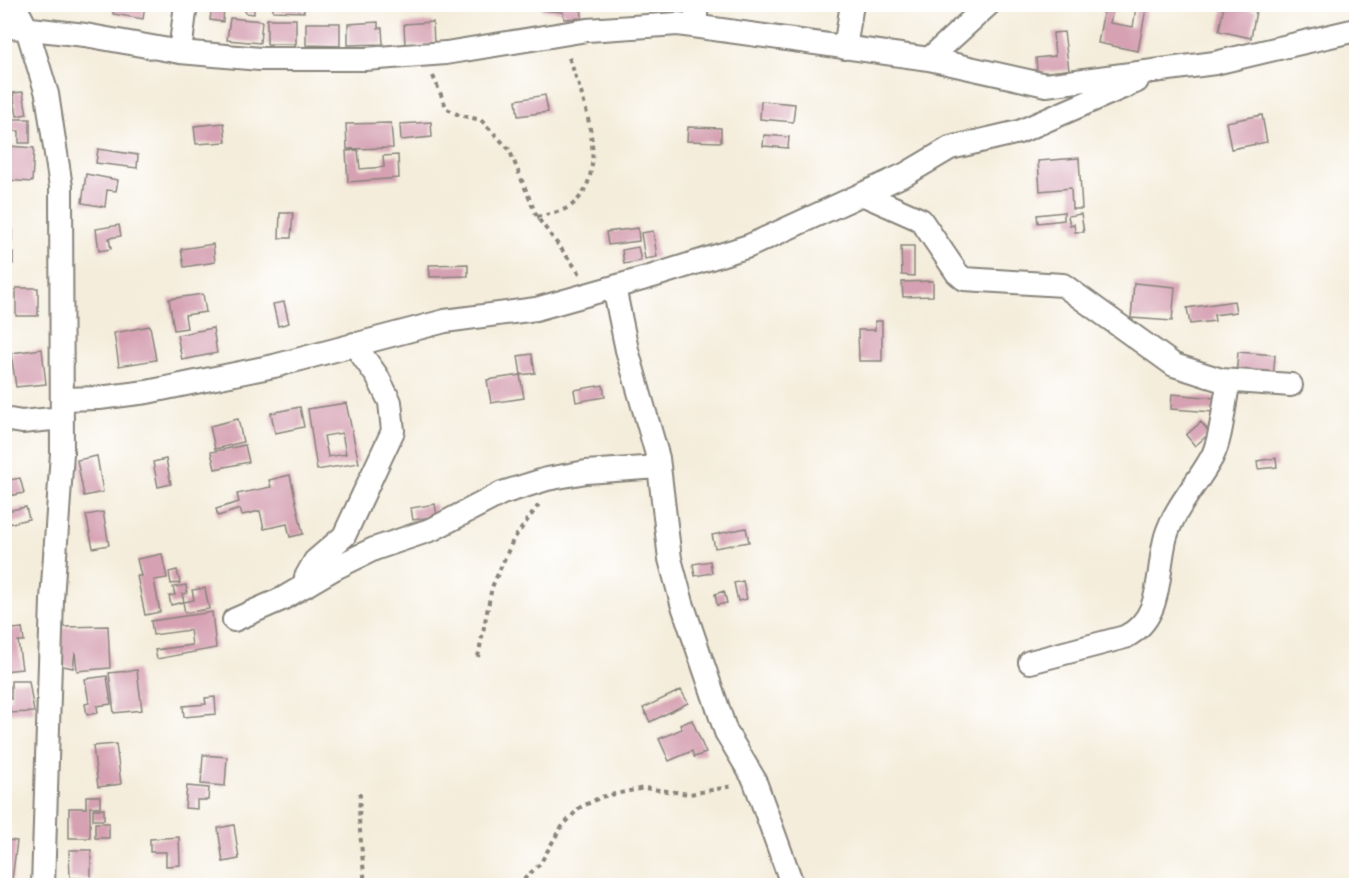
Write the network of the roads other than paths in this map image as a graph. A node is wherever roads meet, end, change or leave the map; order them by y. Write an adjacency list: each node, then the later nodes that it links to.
1 (14, 4): 7 (street)
2 (186, 4): 10 (street)
3 (852, 4): 9 (street)
4 (989, 4): 11 (street)
5 (696, 15): 9 (street); 10 (street)
6 (4, 26): 7 (street)
7 (27, 29): 10 (street); 18 (street)
8 (1356, 30): 12 (street)
9 (845, 48): 11 (street)
10 (180, 52)
11 (929, 59): 12 (street)
12 (1160, 71): 13 (street)
13 (862, 194): 14 (street); 16 (street)
14 (604, 290): 15 (street); 20 (street)
15 (354, 344): 18 (street); 21 (street)
16 (1229, 381): 17 (street); 23 (street)
17 (1291, 385)
18 (62, 409): 19 (street); 25 (street)
19 (4, 419)
20 (659, 467): 21 (street); 24 (street)
21 (305, 586): 22 (street)
22 (234, 620)
23 (1030, 662)
24 (791, 881)
25 (43, 885)

